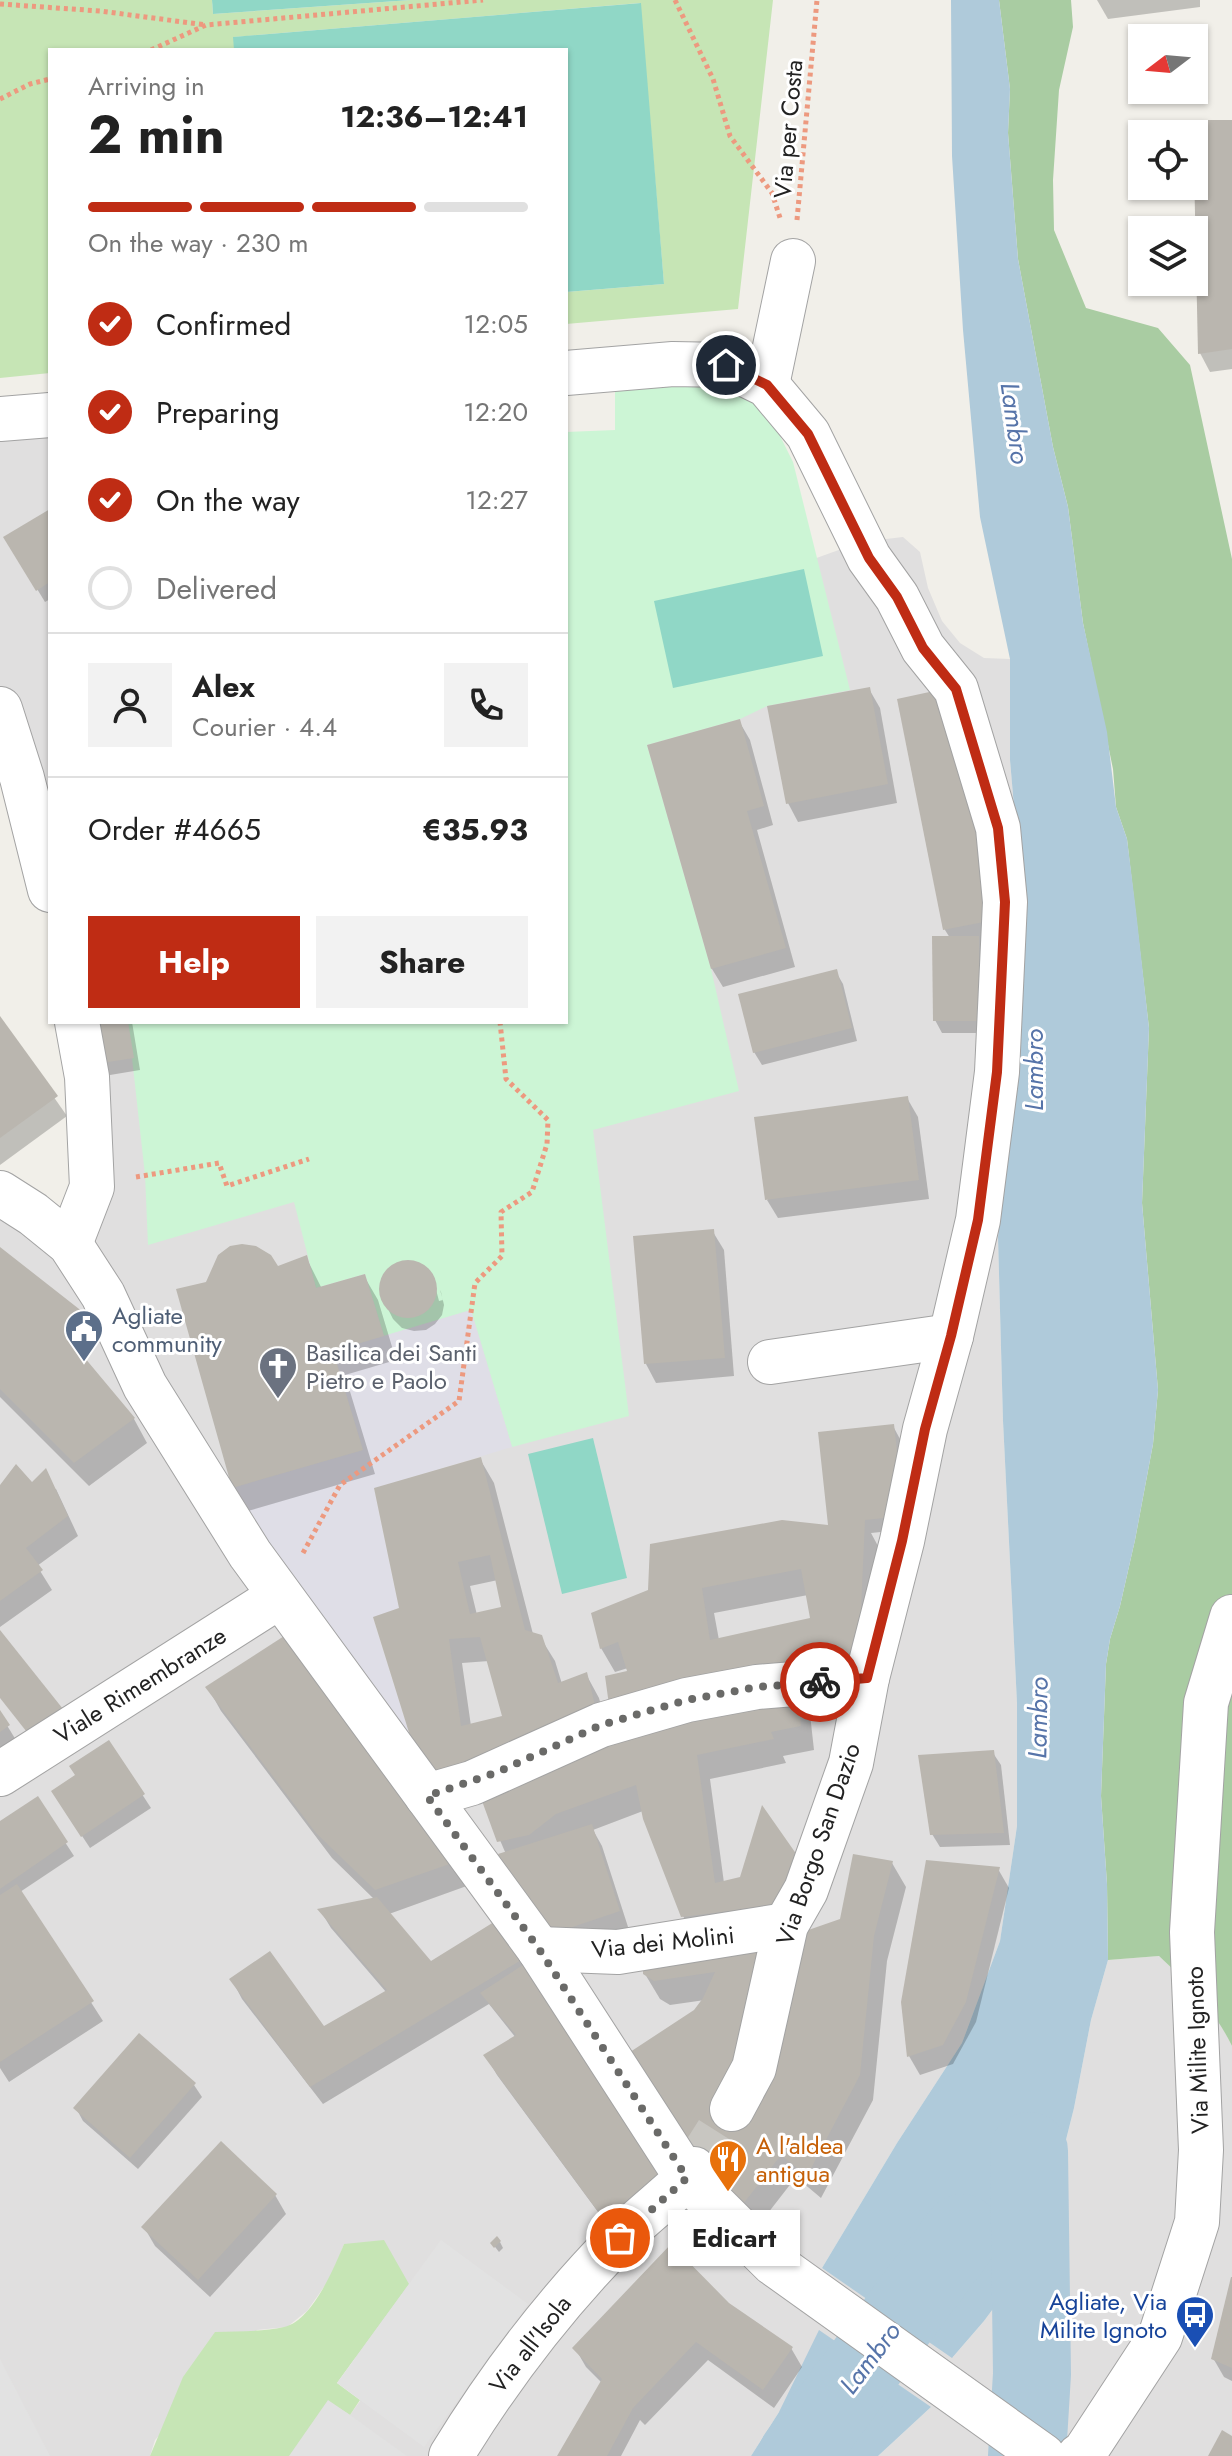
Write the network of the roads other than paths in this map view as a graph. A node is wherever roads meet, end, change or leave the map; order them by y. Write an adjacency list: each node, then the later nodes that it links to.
1 (793, 261): 3 (street)
2 (568, 373): 3 (street)
3 (767, 385): 11 (street, Via Borgo San Dazio)
4 (48, 415): 5 (street)
5 (0, 419)
6 (0, 709): 7 (street)
7 (48, 882)
8 (77, 1024): 10 (street)
9 (0, 1193): 10 (street)
10 (70, 1244): 13 (street)
11 (951, 1336): 12 (street); 15 (street, Via Borgo San Dazio)
12 (770, 1362)
13 (280, 1596): 16 (street, Viale Rimembranze); 17 (street)
14 (1232, 1617): 24 (street, Via Milite Ignoto)
15 (867, 1678): 17 (street); 18 (street, Via Borgo San Dazio)
16 (0, 1774)
17 (427, 1796): 19 (street)
18 (786, 1925): 19 (street, Via dei Molini); 20 (street, Via Borgo San Dazio)
19 (539, 1949): 21 (street)
20 (732, 2109)
21 (690, 2174): 22 (street, Via all'Isola); 23 (street)
22 (451, 2456)
23 (1043, 2456)
24 (1079, 2456)

